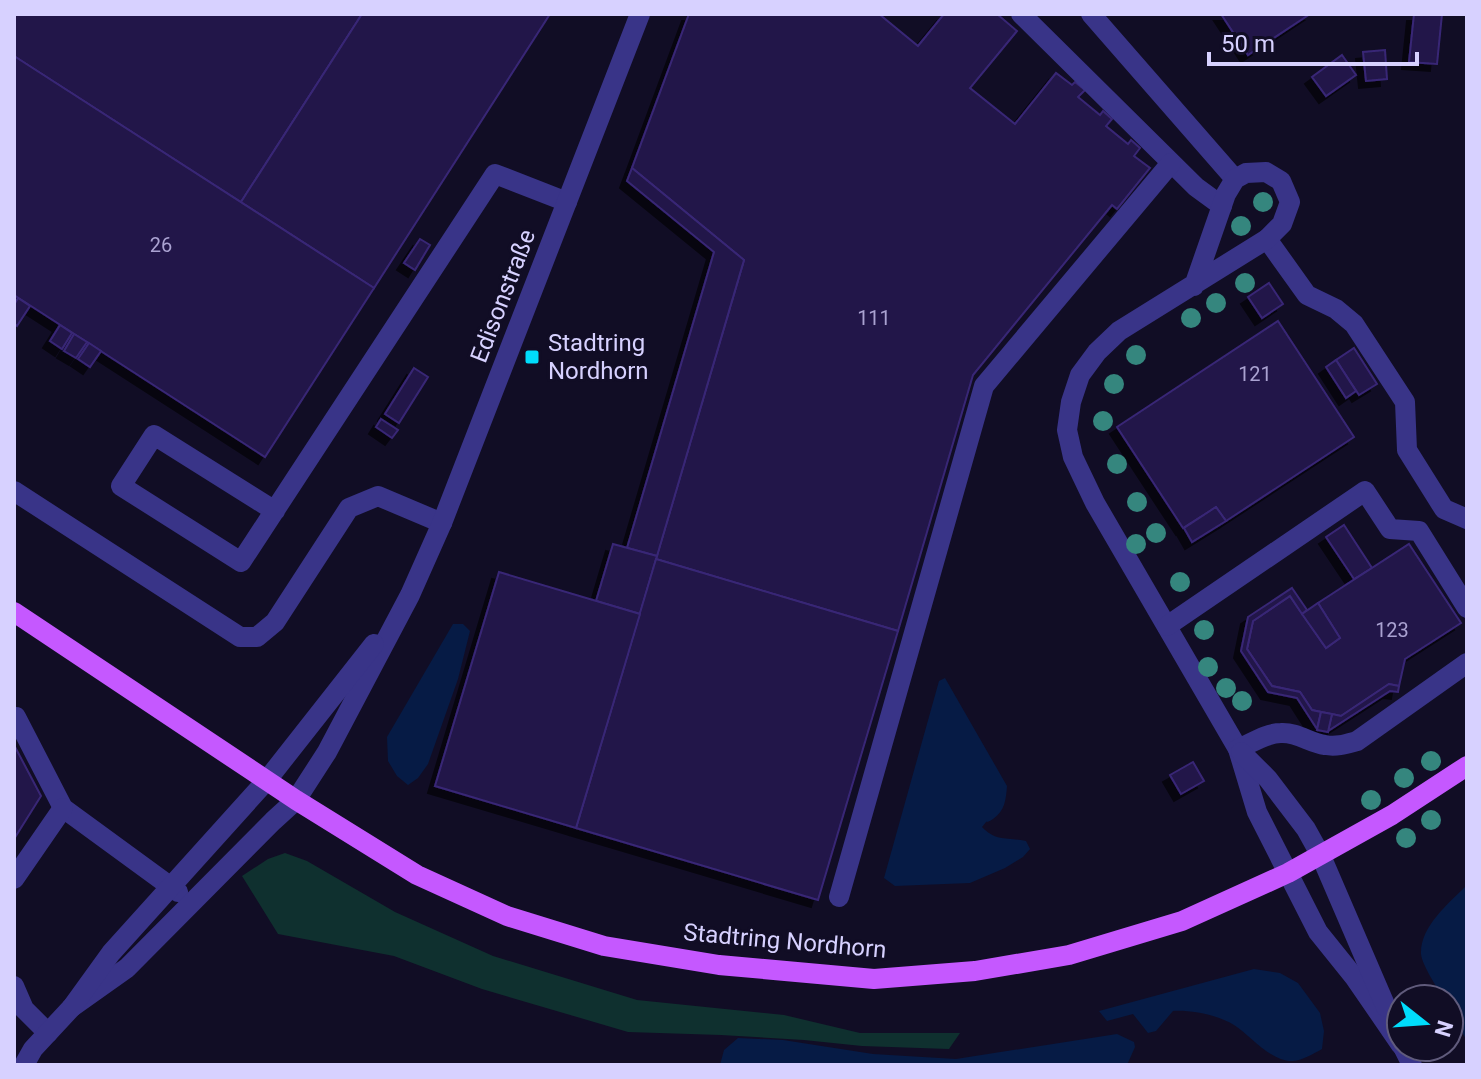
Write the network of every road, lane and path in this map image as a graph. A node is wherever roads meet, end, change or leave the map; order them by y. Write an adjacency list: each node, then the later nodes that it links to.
1 (640, 14): 6 (street, Edisonstraße)
2 (1021, 14): 4 (street)
3 (1091, 14): 5 (street)
4 (1171, 163): 7 (street); 29 (street)
5 (1235, 179): 7 (street); 8 (street)
6 (567, 202): 11 (street); 13 (street, Edisonstraße)
7 (1222, 206): 9 (street)
8 (1267, 239): 9 (street); 12 (street)
9 (1194, 286): 17 (street)
10 (14, 491): 13 (street)
11 (275, 511): 11 (street)
12 (1467, 519)
13 (442, 523): 14 (street, Edisonstraße)
14 (410, 595): 22 (street, Edisonstraße); 23 (street, Edisonstraße)
15 (1467, 608): 17 (street)
16 (14, 612): 22 (main road, Stadtring Nordhorn)
17 (1167, 626): 20 (street)
18 (1467, 663): 20 (street)
19 (14, 717): 24 (street)
20 (1238, 749): 25 (street); 26 (street)
21 (1467, 766): 25 (main road, Stadtring Nordhorn)
22 (267, 780): 23 (main road, Stadtring Nordhorn); 28 (street)
23 (296, 800): 26 (main road, Stadtring Nordhorn); 30 (street)
24 (63, 808): 27 (street); 28 (street)
25 (1321, 856): 26 (main road, Stadtring Nordhorn); 32 (street)
26 (1288, 873): 35 (street)
27 (14, 879)
28 (170, 886): 30 (street); 33 (street)
29 (839, 897)
30 (191, 902): 33 (street)
31 (14, 986): 34 (street)
32 (1385, 1005)
33 (72, 1007): 36 (street)
34 (19, 1012): 36 (street)
35 (1385, 1021)
36 (48, 1033): 37 (street)
37 (24, 1065)

